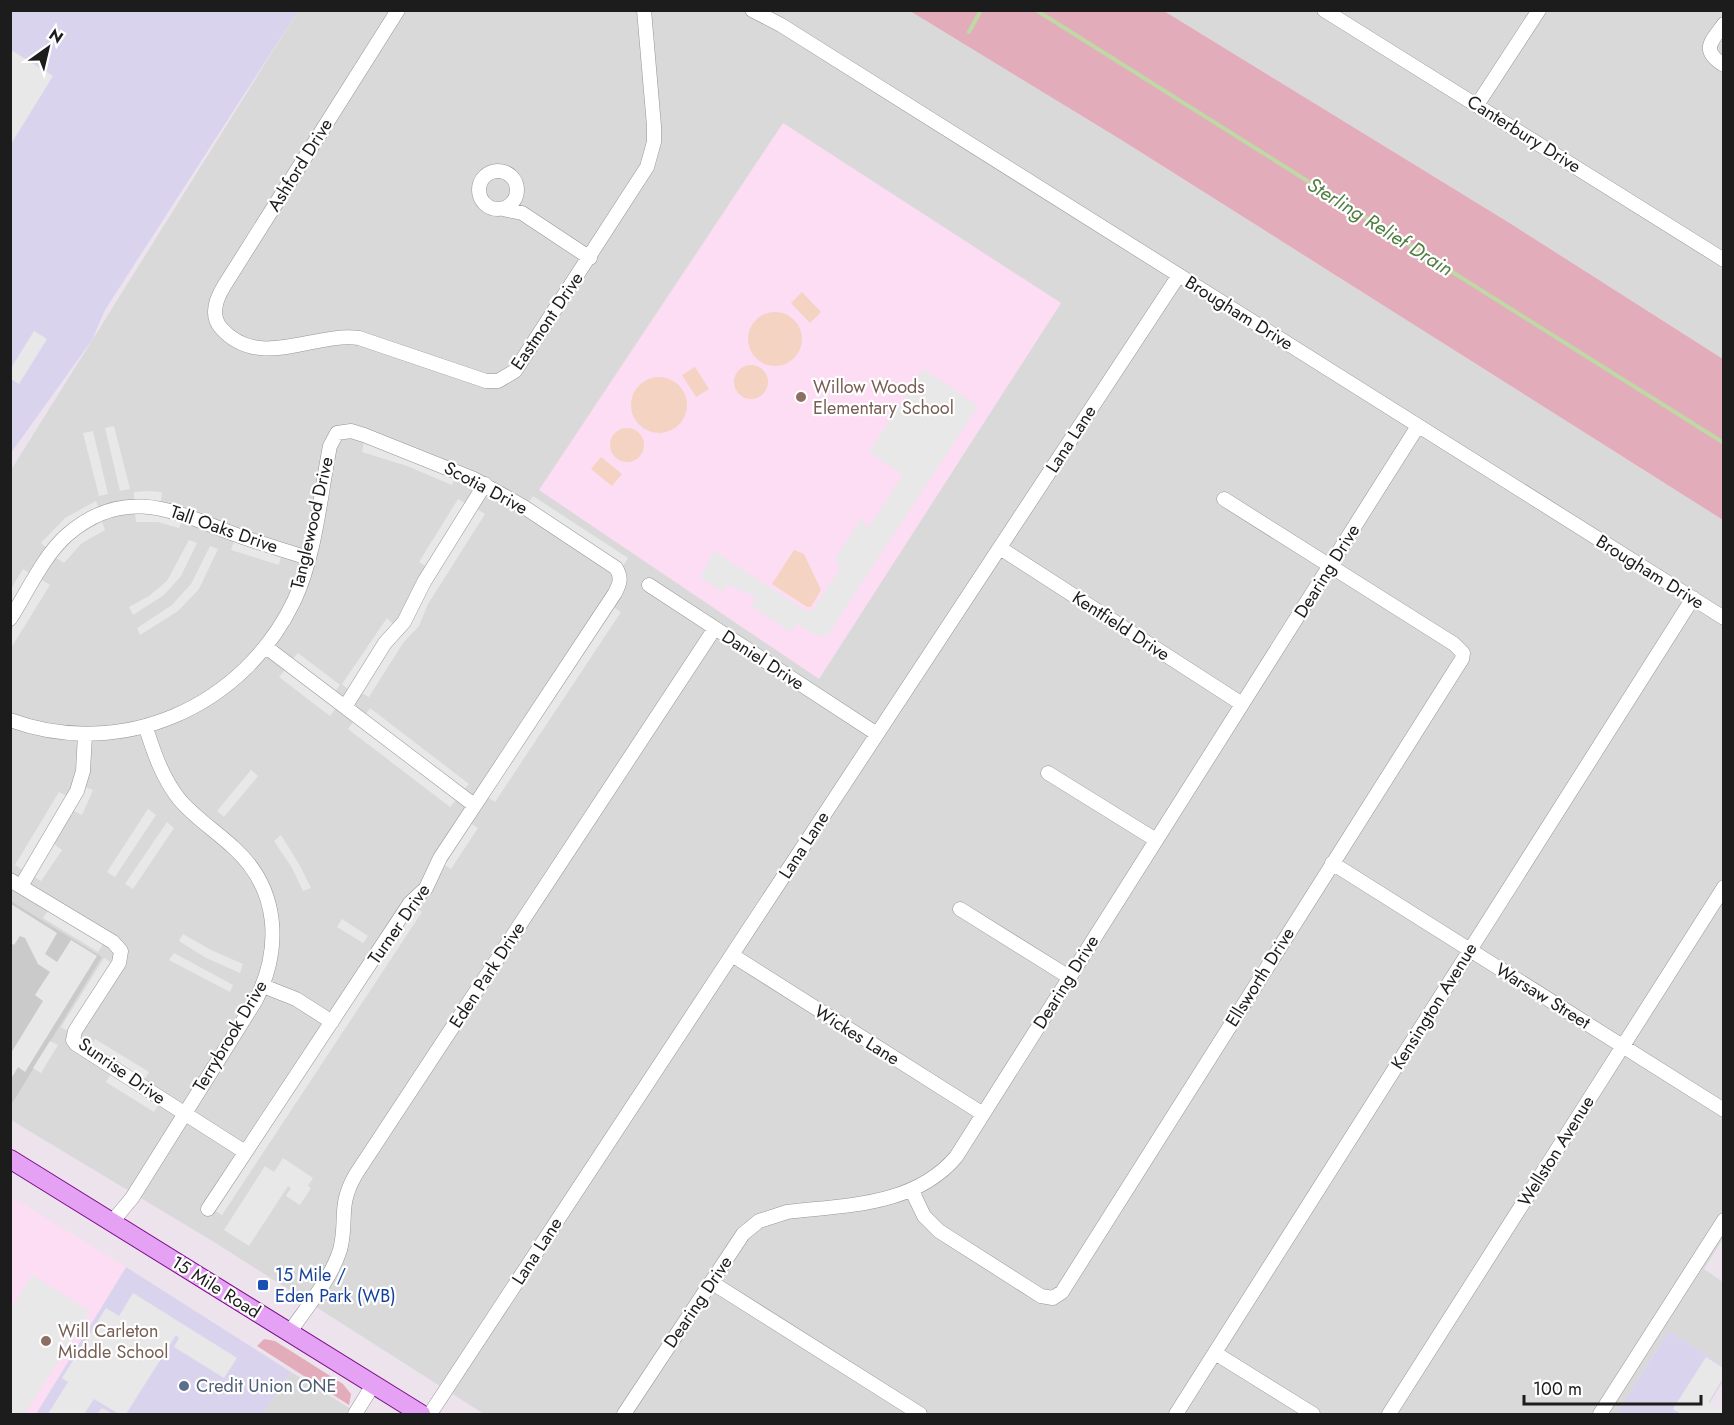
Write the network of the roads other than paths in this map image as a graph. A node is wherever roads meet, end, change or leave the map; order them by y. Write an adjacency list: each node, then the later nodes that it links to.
1 (398, 10): 16 (street, Ashford Drive)
2 (644, 10): 13 (street, Eastmont Drive)
3 (752, 10): 15 (street, Brougham Drive)
4 (1324, 10): 6 (street, Canterbury Drive)
5 (1539, 10): 9 (street)
6 (1342, 15): 9 (street, Canterbury Drive)
7 (1724, 24): 8 (street)
8 (1724, 65)
9 (1477, 105): 14 (street, Canterbury Drive)
10 (515, 199): 11 (street); 11 (street); 12 (street)
11 (503, 209): 12 (street)
12 (522, 213): 13 (street)
13 (590, 258): 16 (street, Eastmont Drive)
14 (1724, 260)
15 (1179, 275): 17 (street, Brougham Drive); 21 (street, Lana Lane)
16 (217, 323)
17 (1418, 426): 23 (street, Dearing Drive); 26 (street, Brougham Drive)
18 (337, 433): 19 (street, Scotia Drive); 22 (street, Tanglewood Drive)
19 (485, 484): 24 (street, Scotia Drive); 32 (street)
20 (1224, 499): 23 (street)
21 (999, 548): 31 (street, Kentfield Drive); 35 (street, Lana Lane)
22 (308, 558): 28 (street, Tall Oaks Drive); 30 (street, Tanglewood Drive)
23 (1330, 566): 31 (street, Dearing Drive); 40 (street, Ellsworth Drive)
24 (621, 575): 38 (street, Turner Drive)
25 (649, 585): 29 (street, Daniel Drive)
26 (1693, 598): 27 (street, Brougham Drive); 44 (street, Kensington Avenue)
27 (1724, 618)
28 (10, 619)
29 (715, 628): 35 (street, Daniel Drive); 60 (street, Eden Park Drive)
30 (266, 647): 32 (street); 34 (street, Tanglewood Drive)
31 (1242, 704): 39 (street, Dearing Drive)
32 (345, 707): 38 (street)
33 (10, 720): 36 (street, Tanglewood Drive)
34 (146, 728): 36 (street, Tanglewood Drive); 47 (street, Terrybrook Drive)
35 (877, 734): 45 (street, Lana Lane)
36 (85, 735): 41 (street)
37 (1048, 773): 39 (street)
38 (474, 805): 48 (street, Turner Drive)
39 (1156, 840): 46 (street, Dearing Drive)
40 (1332, 863): 44 (street, Warsaw Street); 55 (street, Ellsworth Drive)
41 (16, 883): 51 (street, Sunrise Drive)
42 (1724, 887): 49 (street, Wellston Avenue)
43 (960, 909): 46 (street)
44 (1470, 950): 49 (street, Warsaw Street); 61 (street, Kensington Avenue)
45 (732, 955): 52 (street, Wickes Lane); 65 (street, Lana Lane)
46 (1069, 977): 52 (street, Dearing Drive)
47 (263, 986): 48 (street); 51 (street, Terrybrook Drive)
48 (332, 1022): 53 (street, Turner Drive)
49 (1623, 1046): 50 (street, Warsaw Street); 70 (street, Wellston Avenue)
50 (1724, 1110)
51 (184, 1113): 53 (street, Sunrise Drive); 58 (street, Terrybrook Drive)
52 (983, 1114): 55 (street, Dearing Drive)
53 (245, 1152): 56 (street, Turner Drive)
54 (10, 1159): 58 (main road, 15 Mile Road)
55 (912, 1191): 59 (street, Dearing Drive)
56 (208, 1209)
57 (1724, 1220): 71 (street)
58 (112, 1222): 60 (main road, 15 Mile Road)
59 (711, 1282): 66 (street, Dearing Drive); 67 (street)
60 (290, 1333): 62 (main road, 15 Mile Road)
61 (1215, 1353): 68 (street, Kensington Avenue); 69 (street)
62 (373, 1385): 63 (street); 64 (main road, 15 Mile Road)
63 (355, 1414)
64 (421, 1414)
65 (430, 1414)
66 (624, 1414)
67 (920, 1414)
68 (1176, 1414)
69 (1313, 1414)
70 (1389, 1414)
71 (1600, 1414)

